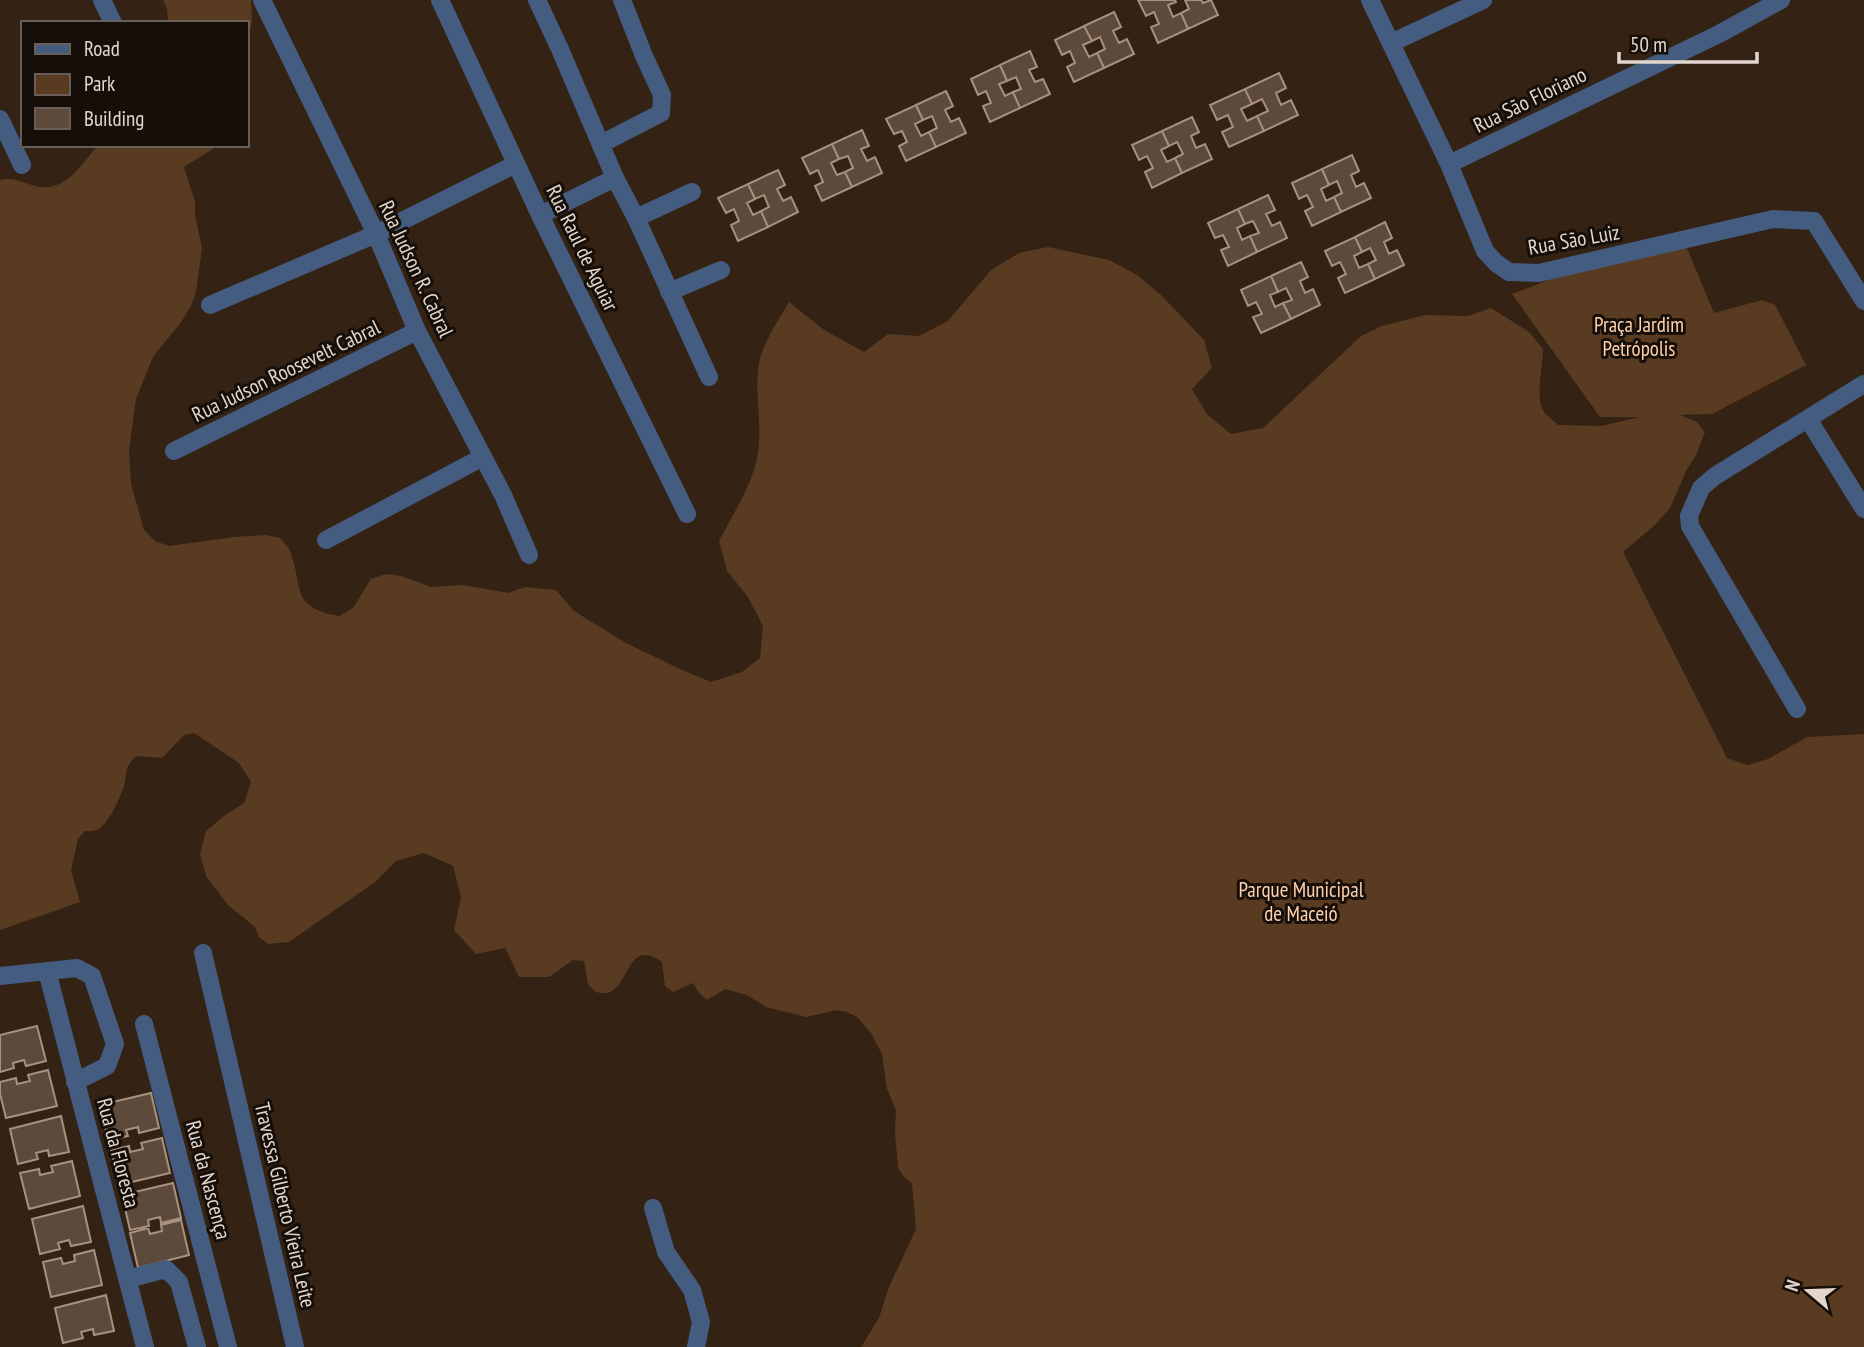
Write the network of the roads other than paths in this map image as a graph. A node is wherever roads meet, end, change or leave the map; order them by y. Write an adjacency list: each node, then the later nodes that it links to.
1 (102, 0): 9 (street)
2 (262, 0): 20 (street, Rua Judson R. Cabral)
3 (440, 0): 14 (street, Rua Raul de Aguiar)
4 (537, 0): 12 (street)
5 (622, 0): 12 (street)
6 (1370, 0): 10 (street, Rua São Luiz)
7 (1483, 0): 10 (street)
8 (1781, 0): 15 (street, Rua São Floriano)
9 (112, 21)
10 (1391, 43): 15 (street, Rua São Luiz)
11 (0, 119): 13 (street)
12 (601, 144): 16 (street)
13 (22, 164)
14 (516, 164): 18 (street, Rua Raul de Aguiar); 20 (street)
15 (1449, 164): 23 (street, Rua São Luiz)
16 (615, 178): 18 (street); 19 (street)
17 (692, 192): 19 (street)
18 (540, 215): 32 (street, Rua Raul de Aguiar)
19 (636, 218): 22 (street)
20 (376, 234): 24 (street); 25 (street, Rua Judson R. Cabral)
21 (721, 270): 22 (street)
22 (669, 292): 26 (street)
23 (1864, 301)
24 (210, 305)
25 (417, 331): 29 (street, Rua Judson Roosevelt Cabral); 30 (street, Rua Judson R. Cabral)
26 (709, 377)
27 (1864, 384): 28 (street)
28 (1808, 419): 31 (street); 35 (street)
29 (174, 452)
30 (483, 457): 33 (street); 34 (street, Rua Judson R. Cabral)
31 (1864, 509)
32 (687, 514)
33 (326, 540)
34 (529, 555)
35 (1797, 709)
36 (203, 953): 47 (street, Travessa Gilberto Vieira Leite)
37 (47, 971): 38 (street); 40 (street, Rua da Floresta); 40 (street)
38 (0, 976)
39 (144, 1024): 46 (street, Rua da Nascença)
40 (75, 1082): 42 (street, Rua da Floresta)
41 (653, 1208): 43 (street)
42 (128, 1279): 44 (street, Rua da Floresta); 45 (street)
43 (700, 1344)
44 (145, 1347)
45 (197, 1347)
46 (228, 1347)
47 (295, 1347)

